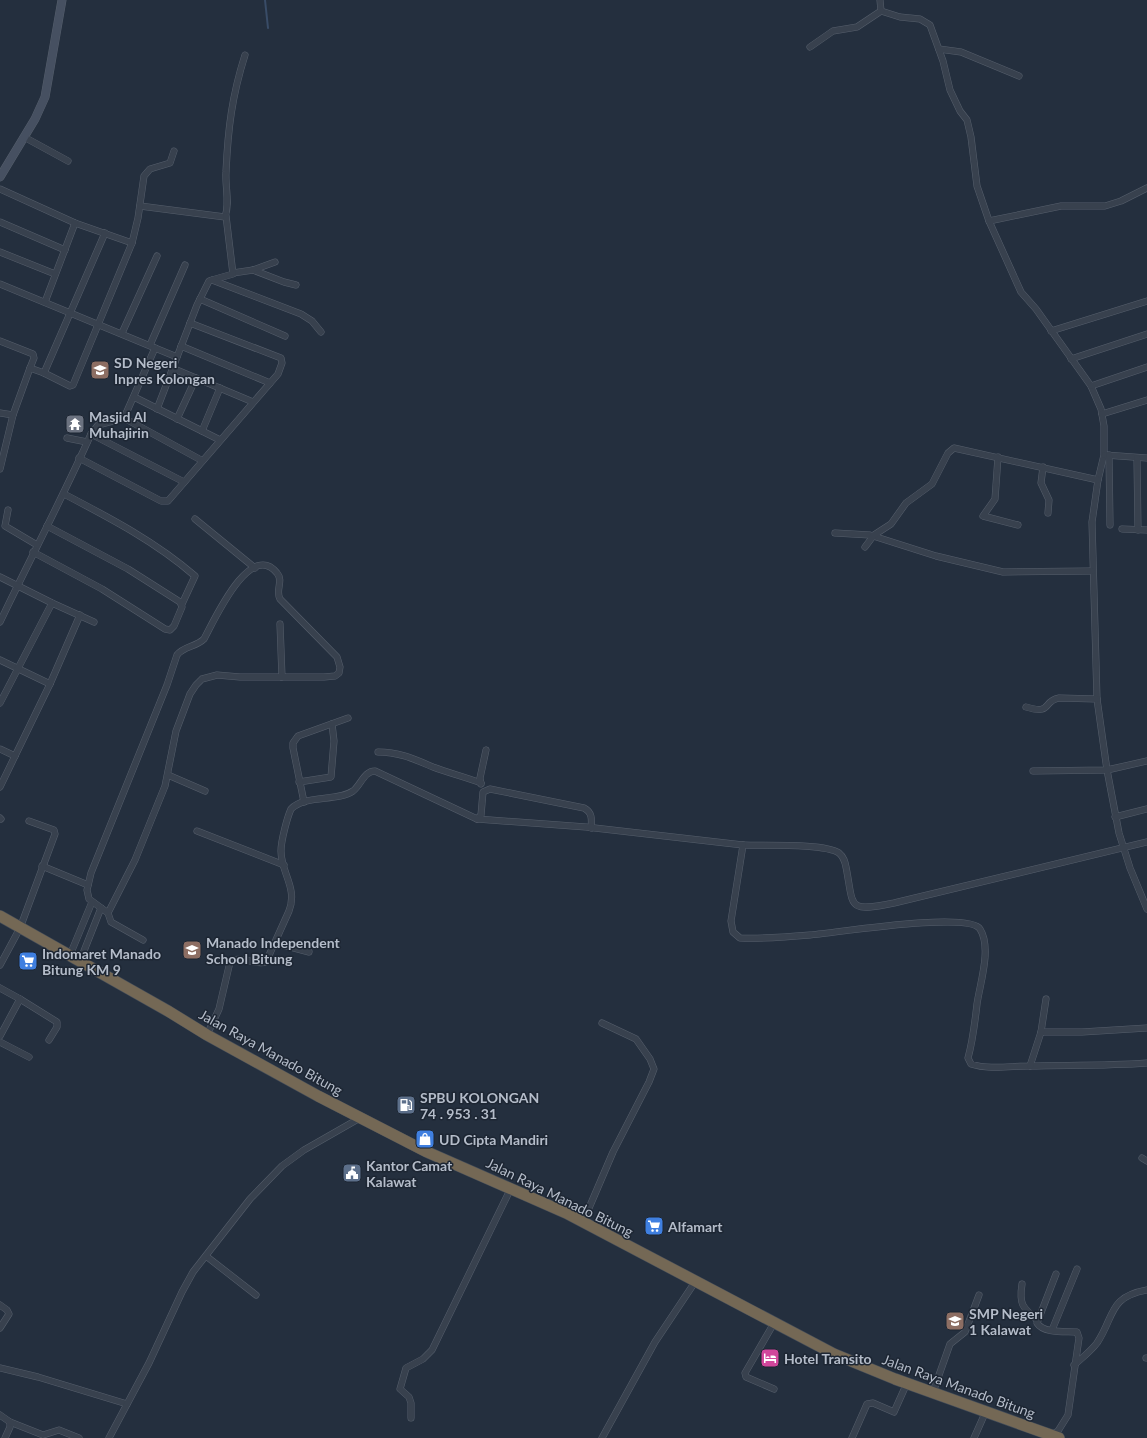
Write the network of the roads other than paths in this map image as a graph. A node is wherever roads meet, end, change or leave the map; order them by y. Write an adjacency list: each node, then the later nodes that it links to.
1 (62, 0): 8 (street)
2 (880, 0): 3 (street)
3 (880, 11): 4 (street); 5 (street)
4 (810, 47)
5 (939, 50): 7 (street); 16 (street)
6 (245, 54): 15 (street)
7 (1019, 76)
8 (24, 138): 10 (street); 11 (street)
9 (174, 151): 14 (street)
10 (68, 161)
11 (0, 177)
12 (1147, 188): 16 (street)
13 (0, 190): 18 (street)
14 (140, 206): 15 (street); 20 (street)
15 (226, 216): 27 (street)
16 (989, 221): 38 (street)
17 (0, 222): 21 (street)
18 (75, 223): 19 (street); 21 (street)
19 (105, 232): 20 (street); 35 (street)
20 (132, 243): 36 (street)
21 (65, 250): 28 (street)
22 (0, 252): 28 (street)
23 (157, 256): 40 (street)
24 (275, 262): 26 (street)
25 (185, 265): 44 (street)
26 (253, 270): 27 (street); 31 (street)
27 (233, 273): 29 (street)
28 (55, 274): 34 (street)
29 (212, 280): 32 (street); 39 (street)
30 (0, 284): 34 (street)
31 (296, 285)
32 (200, 299): 37 (street); 42 (street)
33 (1147, 301): 38 (street)
34 (45, 302): 35 (street)
35 (71, 313): 36 (street); 51 (street)
36 (97, 323): 40 (street); 51 (street)
37 (190, 323): 45 (street); 53 (street)
38 (1051, 331): 47 (street)
39 (321, 332)
40 (122, 333): 44 (street)
41 (1147, 334): 47 (street)
42 (285, 336)
43 (0, 341): 49 (street)
44 (152, 346): 46 (street); 56 (street)
45 (181, 346): 46 (street); 53 (street)
46 (177, 357): 50 (street)
47 (1071, 359): 54 (street)
48 (1147, 367): 54 (street)
49 (30, 368): 51 (street); 62 (street)
50 (172, 368): 52 (street); 59 (street)
51 (44, 373)
52 (196, 378): 55 (street); 64 (street)
53 (270, 383): 58 (street)
54 (1091, 386): 61 (street)
55 (220, 388): 58 (street); 65 (street)
56 (134, 397): 59 (street); 63 (street)
57 (1147, 400): 61 (street)
58 (253, 402): 69 (street)
59 (157, 409): 64 (street)
60 (0, 413): 62 (street)
61 (1102, 414): 71 (street)
62 (13, 415): 67 (street)
63 (124, 418): 66 (street); 76 (street)
64 (177, 419): 65 (street)
65 (202, 431): 69 (street)
66 (91, 434): 70 (street); 80 (street)
67 (3, 438): 77 (street)
68 (67, 438): 70 (street)
69 (220, 440): 76 (street)
70 (87, 442): 73 (street)
71 (1107, 455): 74 (street); 79 (street); 86 (street)
72 (998, 457): 78 (street); 85 (street); 92 (street)
73 (80, 458): 80 (street); 81 (street)
74 (1137, 458): 75 (street); 89 (street)
75 (1147, 458)
76 (201, 460): 80 (street)
77 (0, 467)
78 (1043, 467): 79 (street); 83 (street)
79 (1098, 480): 97 (street)
80 (184, 482)
81 (64, 494): 87 (street); 101 (street)
82 (8, 510): 93 (street)
83 (1048, 514)
84 (195, 519): 96 (street)
85 (1018, 524)
86 (1110, 525)
87 (47, 526): 93 (street); 101 (street)
88 (1122, 529): 89 (street)
89 (1138, 530): 90 (street)
90 (1147, 530)
91 (835, 533): 92 (street)
92 (873, 536): 94 (street); 97 (street)
93 (37, 545): 95 (street)
94 (865, 547)
95 (33, 552): 99 (street); 101 (street)
96 (255, 568): 108 (street); 140 (street)
97 (1092, 571): 110 (street)
98 (0, 577): 99 (street)
99 (18, 585): 100 (street); 103 (street)
100 (52, 603): 102 (street); 107 (street)
101 (182, 604)
102 (80, 615): 104 (street); 109 (street)
103 (0, 622)
104 (94, 622)
105 (280, 624): 108 (street)
106 (0, 660): 107 (street)
107 (18, 669): 109 (street); 111 (street)
108 (282, 677): 122 (street)
109 (50, 684): 118 (street)
110 (1097, 699): 112 (street); 120 (street)
111 (0, 703)
112 (1026, 707)
113 (348, 718): 114 (street)
114 (332, 724): 123 (street); 123 (street)
115 (0, 749): 118 (street)
116 (486, 750): 124 (street)
117 (378, 752): 124 (street)
118 (15, 756): 125 (street)
119 (1147, 762): 120 (street)
120 (1107, 770): 121 (street); 130 (street)
121 (1033, 771)
122 (168, 774): 126 (street); 144 (street)
123 (299, 782): 128 (street)
124 (481, 783): 127 (street)
125 (0, 787)
126 (205, 791)
127 (482, 794): 131 (street); 133 (street)
128 (304, 802): 131 (street); 138 (street)
129 (1147, 809): 130 (street)
130 (1116, 817): 137 (street)
131 (476, 819): 133 (street)
132 (29, 821): 139 (street)
133 (591, 828): 136 (street)
134 (197, 830): 138 (street)
135 (1147, 842): 137 (street)
136 (743, 845): 137 (street); 164 (street)
137 (1123, 848): 143 (street)
138 (284, 865): 148 (street)
139 (42, 866): 140 (street); 146 (street)
140 (88, 885): 141 (street)
141 (92, 902): 142 (street); 150 (street)
142 (101, 908): 144 (street); 150 (street)
143 (1147, 909)
144 (108, 913): 147 (street)
145 (0, 916): 146 (highway, Jalan Raya Manado Bitung)
146 (20, 928): 150 (highway, Jalan Raya Manado Bitung); 151 (street)
147 (144, 940)
148 (275, 943): 149 (street); 158 (street)
149 (308, 952)
150 (75, 958): 158 (highway, Jalan Raya Manado Bitung)
151 (0, 965)
152 (0, 988): 154 (street)
153 (1046, 998): 157 (street)
154 (20, 999): 159 (street); 160 (street)
155 (602, 1023): 167 (street)
156 (1147, 1028): 157 (street)
157 (1041, 1032): 164 (street)
158 (207, 1035): 165 (highway, Jalan Raya Manado Bitung)
159 (0, 1036)
160 (48, 1040)
161 (0, 1042): 162 (street)
162 (29, 1057)
163 (1147, 1063): 164 (street)
164 (1030, 1066)
165 (360, 1118): 166 (highway, Jalan Raya Manado Bitung); 168 (street)
166 (511, 1188): 167 (highway, Jalan Raya Manado Bitung); 189 (street)
167 (583, 1222): 171 (highway, Jalan Raya Manado Bitung)
168 (206, 1256): 174 (street); 186 (street)
169 (1077, 1269): 180 (street)
170 (1056, 1274): 177 (street)
171 (695, 1282): 178 (highway, Jalan Raya Manado Bitung); 195 (street)
172 (1022, 1284): 177 (street)
173 (1147, 1290): 181 (street)
174 (256, 1295)
175 (979, 1295): 185 (street)
176 (0, 1305): 179 (street)
177 (1037, 1320): 180 (street)
178 (774, 1323): 183 (highway, Jalan Raya Manado Bitung); 184 (street)
179 (0, 1328)
180 (1052, 1330): 181 (street)
181 (1074, 1365): 191 (street)
182 (0, 1368): 186 (street)
183 (907, 1383): 185 (highway, Jalan Raya Manado Bitung); 196 (street)
184 (774, 1389)
185 (933, 1392): 187 (highway, Jalan Raya Manado Bitung)
186 (127, 1404): 194 (street)
187 (986, 1411): 191 (highway, Jalan Raya Manado Bitung); 197 (street)
188 (0, 1415): 190 (street)
189 (411, 1418)
190 (10, 1422): 192 (street); 193 (street)
191 (1057, 1437)
192 (5, 1438)
193 (80, 1438)
194 (109, 1438)
195 (602, 1438)
196 (852, 1438)
197 (974, 1438)

